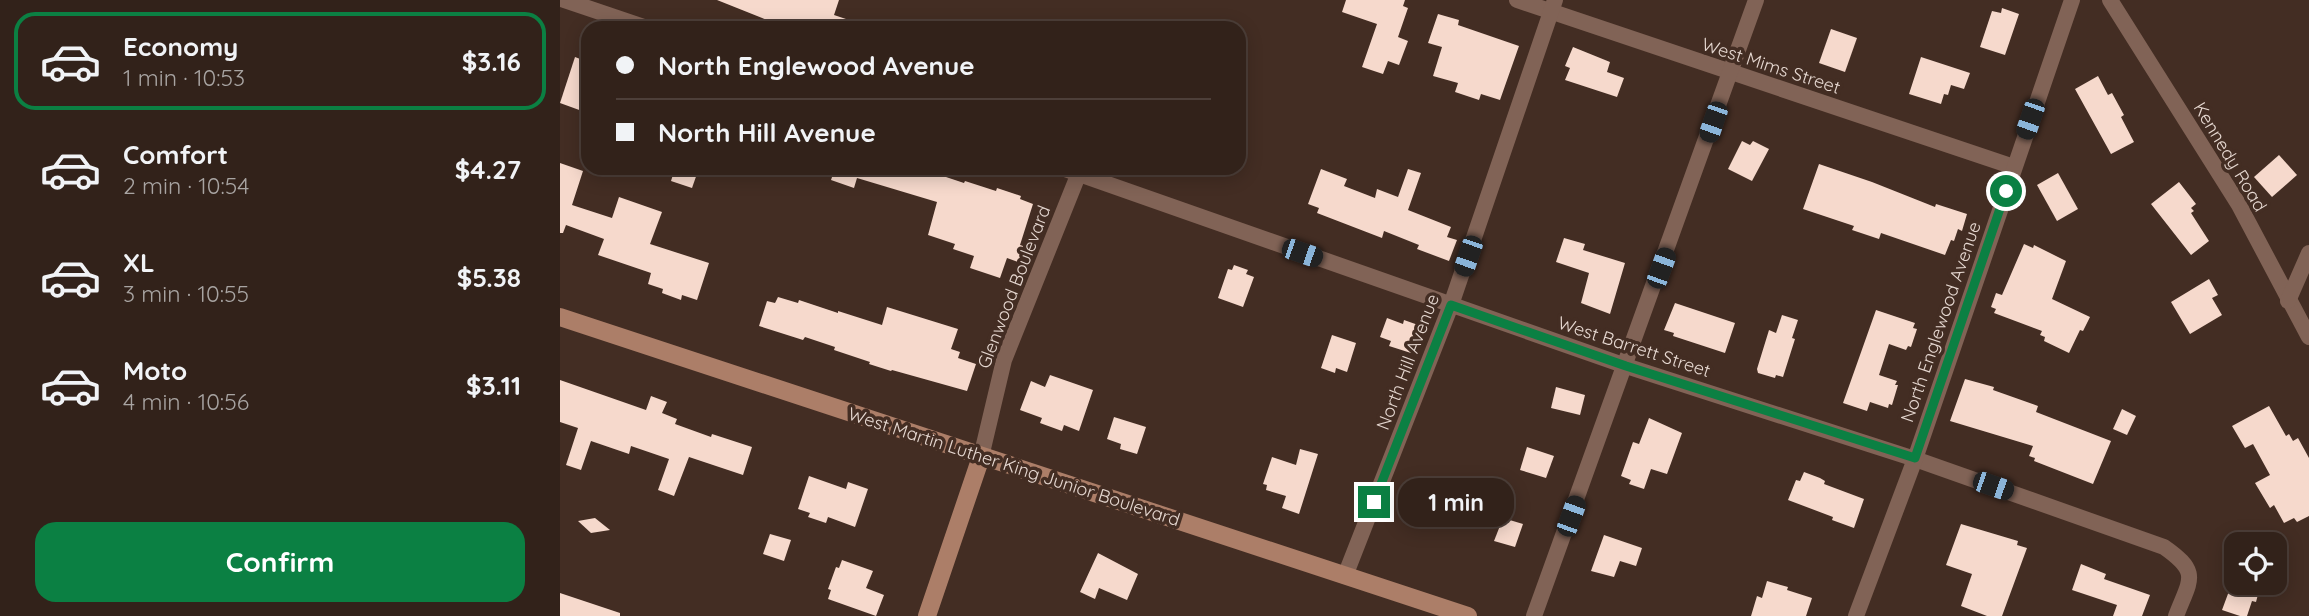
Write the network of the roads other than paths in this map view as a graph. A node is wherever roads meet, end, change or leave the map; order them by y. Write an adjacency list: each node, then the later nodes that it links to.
1 (564, 0): 7 (street)
2 (1517, 0): 6 (street, West Mims Street)
3 (1756, 0): 8 (street)
4 (2072, 0): 9 (street, North Englewood Avenue)
5 (2110, 0): 13 (street, Kennedy Road)
6 (1553, 6): 8 (street, West Mims Street); 14 (street, North Hill Avenue)
7 (626, 21)
8 (1730, 73): 9 (street, West Mims Street); 17 (street)
9 (2014, 167): 19 (street, North Englewood Avenue)
10 (1078, 175): 18 (street, Glenwood Boulevard)
11 (1085, 175): 14 (street, West Barrett Street)
12 (2309, 253): 13 (street)
13 (2288, 301): 16 (street, Kennedy Road)
14 (1451, 305): 17 (street, West Barrett Street); 20 (street, North Hill Avenue)
15 (560, 317): 18 (main road, West Martin Luther King Junior Boulevard)
16 (2309, 337)
17 (1626, 366): 19 (street, West Barrett Street); 23 (street)
18 (981, 457): 20 (main road, West Martin Luther King Junior Boulevard); 21 (main road)
19 (1915, 458): 24 (street, North Englewood Avenue); 25 (street, West Barrett Street)
20 (1345, 576): 22 (main road, West Martin Luther King Junior Boulevard)
21 (927, 616)
22 (1468, 616)
23 (1534, 616)
24 (1856, 616)
25 (2176, 616)

